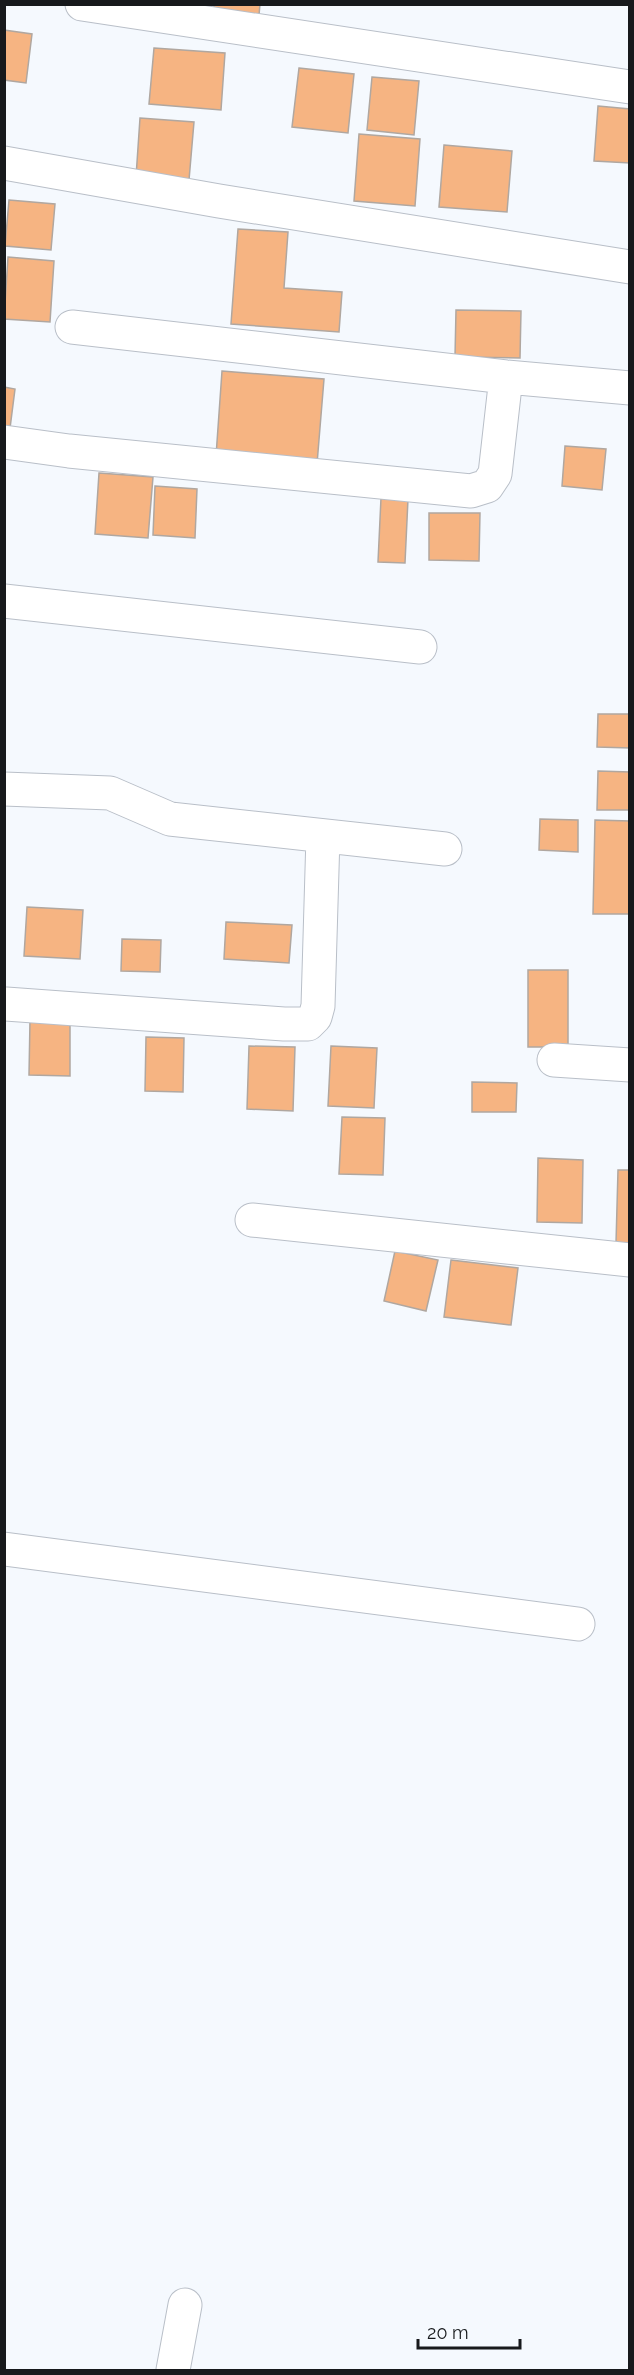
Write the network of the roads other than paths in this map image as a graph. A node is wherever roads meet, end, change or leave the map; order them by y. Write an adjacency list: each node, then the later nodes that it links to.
1 (82, 4): 2 (street)
2 (630, 87)
3 (4, 163): 4 (street)
4 (630, 267)
5 (72, 327): 6 (street)
6 (506, 377): 7 (street); 8 (street)
7 (630, 388)
8 (4, 442)
9 (4, 601): 10 (street)
10 (420, 647)
11 (4, 789): 12 (street)
12 (323, 836): 13 (street); 14 (street)
13 (445, 849)
14 (6, 1004)
15 (554, 1060): 16 (street)
16 (630, 1065)
17 (252, 1220): 18 (street)
18 (630, 1260)
19 (4, 1549): 20 (street)
20 (578, 1624)
21 (185, 2306): 22 (street)
22 (173, 2370)

